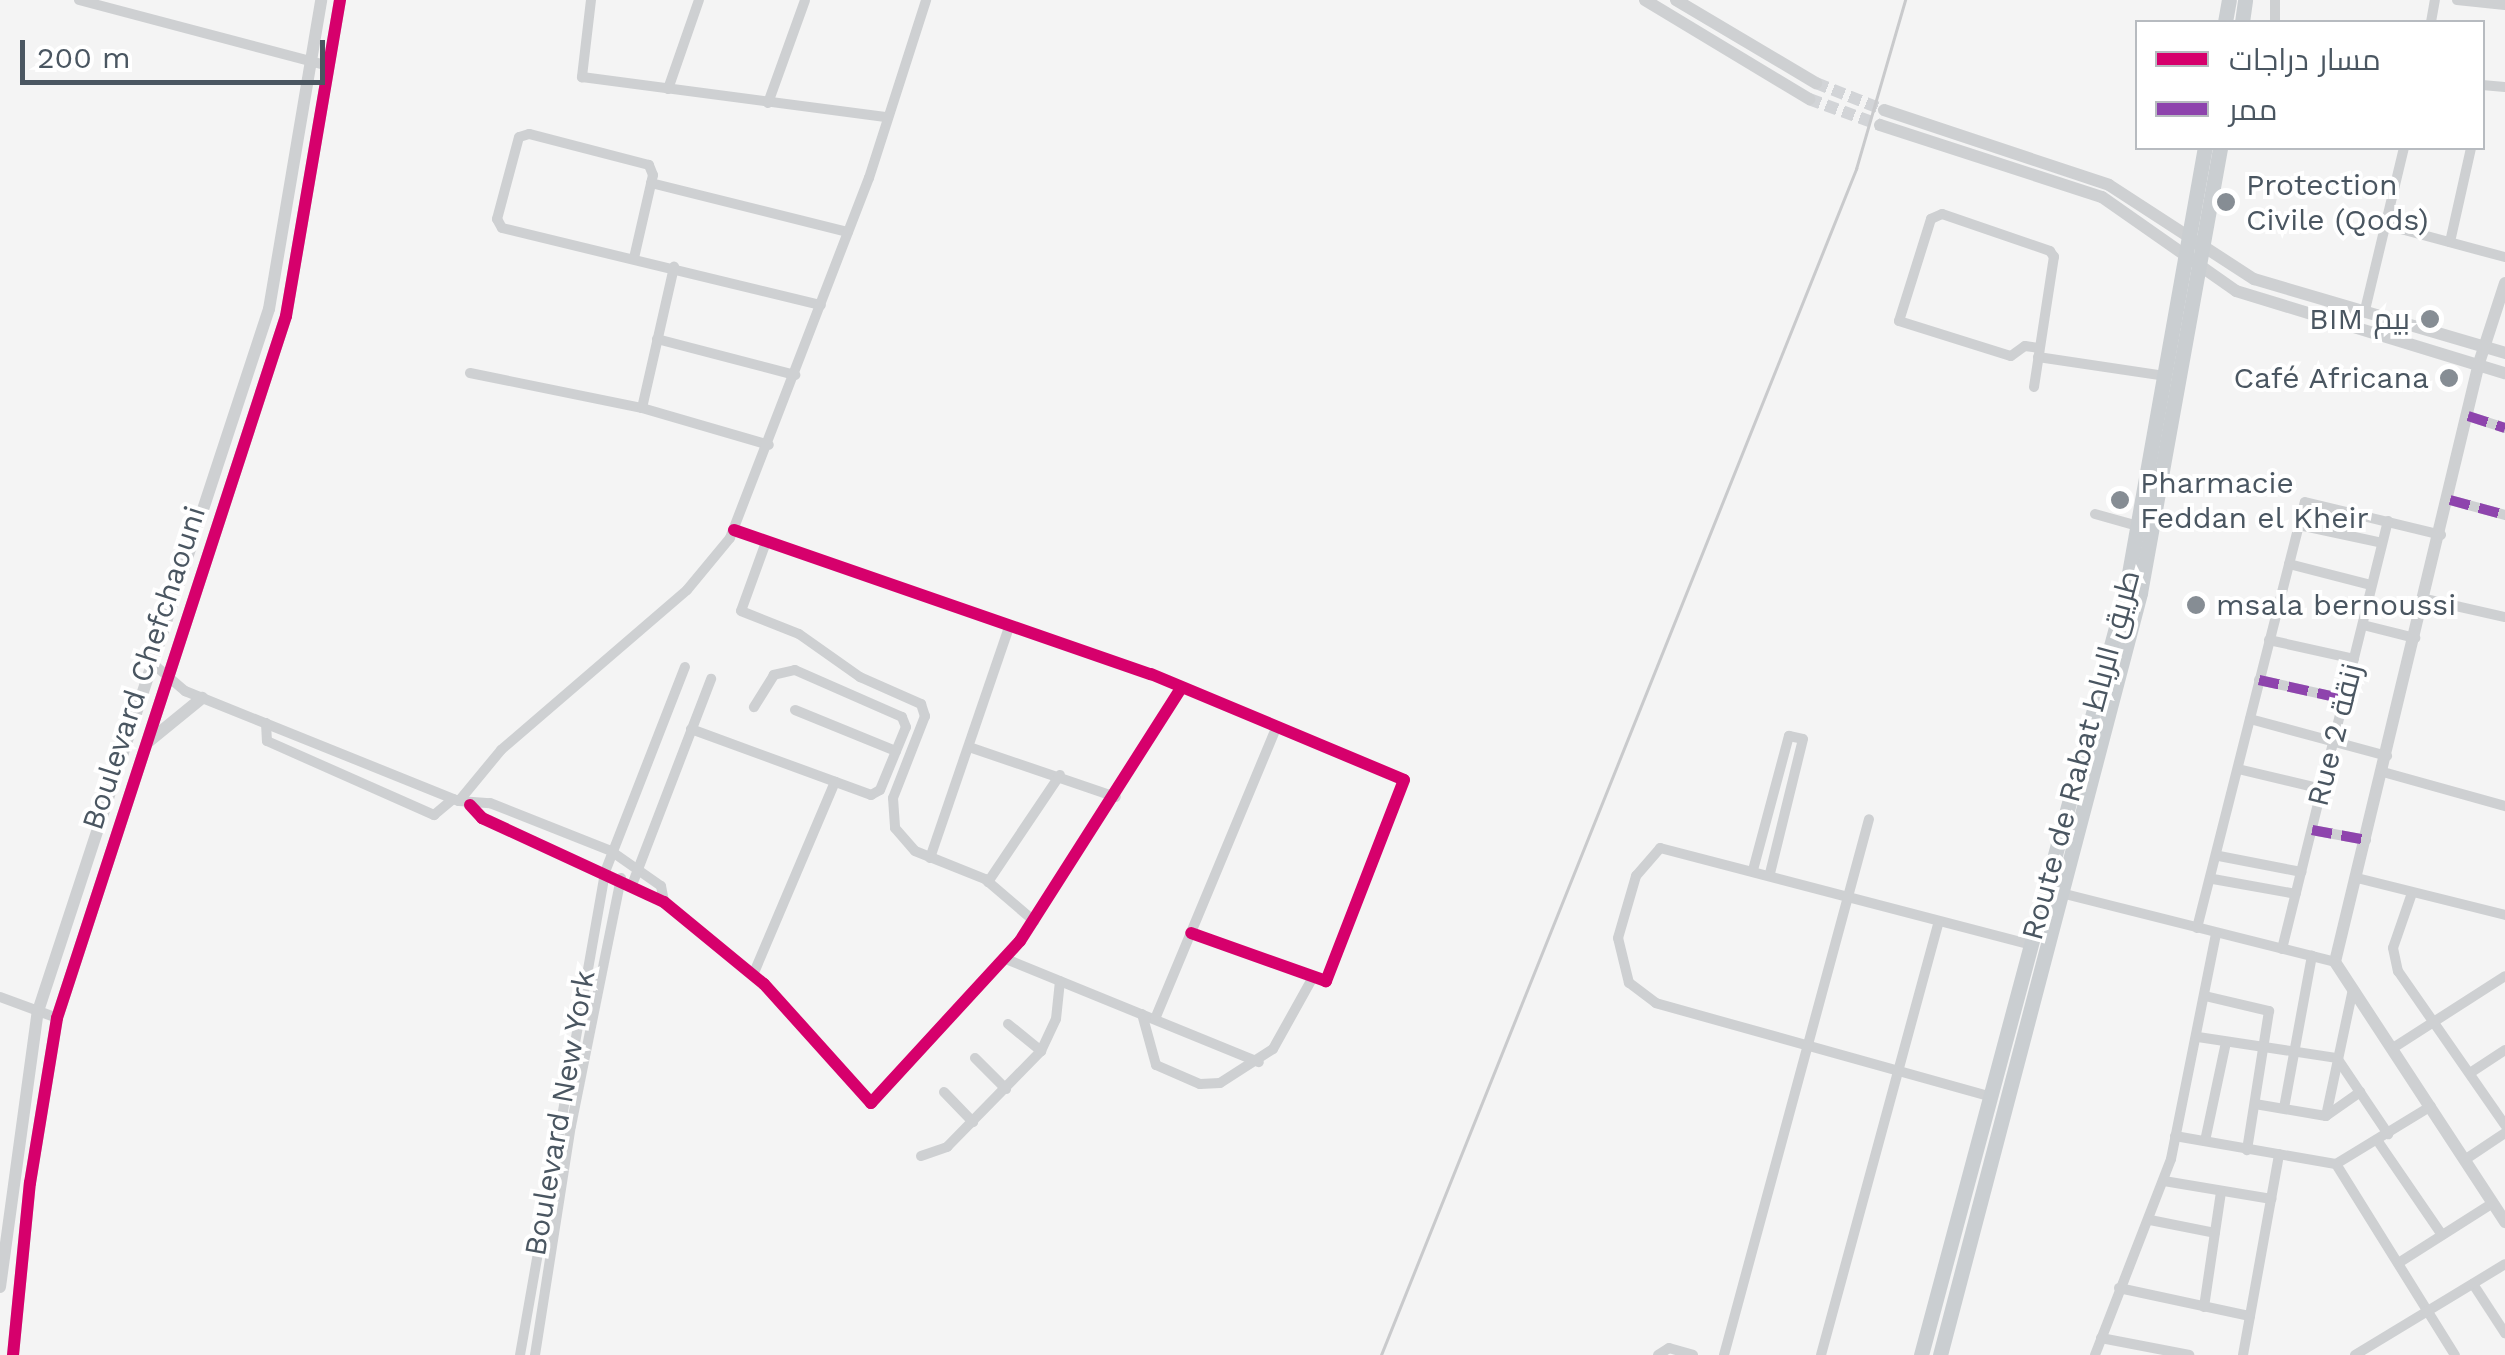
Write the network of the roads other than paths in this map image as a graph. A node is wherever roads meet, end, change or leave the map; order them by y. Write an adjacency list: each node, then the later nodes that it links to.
1 (79, 0): 13 (street)
2 (320, 0): 13 (street, Boulevard Chefchaouni)
3 (340, 0): 14 (street, Boulevard Chefchaouni)
4 (592, 0): 16 (street)
5 (699, 0): 16 (street)
6 (804, 0): 18 (street)
7 (926, 0): 20 (street)
8 (1645, 0): 12 (street)
9 (2456, 0): 11 (street)
10 (1679, 2): 12 (street); 15 (street)
11 (2505, 5)
12 (1675, 19): 17 (street)
13 (310, 62): 14 (street); 72 (street, Boulevard Chefchaouni)
14 (328, 66): 74 (street, Boulevard Chefchaouni)
15 (1816, 84)
16 (668, 90): 18 (street)
17 (1810, 99)
18 (768, 103): 20 (street)
19 (1884, 110): 30 (street)
20 (885, 118): 28 (street)
21 (1880, 125): 33 (street)
22 (2205, 150): 30 (main road, Route de Rabat طريق الرباط)
23 (2220, 150): 30 (main road, Route de Rabat طريق الرباط)
24 (2404, 150): 27 (street)
25 (2471, 150): 29 (street)
26 (651, 183): 28 (street); 32 (street); 32 (street)
27 (2386, 225): 29 (street); 38 (street)
28 (848, 232): 37 (street)
29 (2450, 242): 31 (street)
30 (2196, 245): 33 (main road, Route de Rabat طريق الرباط); 35 (main road, Route de Rabat طريق الرباط); 38 (street)
31 (2505, 257)
32 (634, 258): 34 (street)
33 (2186, 258): 35 (street); 47 (main road, Route de Rabat طريق الرباط)
34 (674, 267): 37 (street); 39 (street)
35 (2200, 269): 43 (street); 119 (main road, Route de Rabat طريق الرباط)
36 (2505, 283): 40 (street)
37 (821, 305): 46 (street)
38 (2364, 310): 40 (street)
39 (657, 339): 46 (street); 49 (street)
40 (2484, 346): 42 (street); 43 (street)
41 (2039, 353): 41 (street); 47 (street); 48 (street)
42 (2505, 353)
43 (2479, 363): 45 (street); 50 (street)
44 (470, 373): 49 (street)
45 (2505, 373)
46 (795, 375): 52 (street)
47 (2166, 376): 58 (main road, Route de Rabat طريق الرباط)
48 (2034, 388)
49 (642, 408): 52 (street)
50 (2468, 416): 51 (street); 53 (street)
51 (2505, 428)
52 (769, 445): 59 (street)
53 (2450, 500): 55 (street); 60 (street)
54 (2095, 514): 58 (street)
55 (2505, 515)
56 (2388, 521): 57 (street); 60 (street); 62 (street, Rue 2 زنقة)
57 (2299, 525): 62 (street); 63 (street)
58 (2138, 526): 119 (main road, Route de Rabat طريق الرباط)
59 (734, 530): 61 (street); 99 (street)
60 (2441, 535): 65 (street)
61 (766, 542): 68 (street); 108 (street)
62 (2382, 543): 64 (street, Rue 2 زنقة)
63 (2289, 564): 64 (street); 70 (street)
64 (2371, 585): 67 (street, Rue 2 زنقة)
65 (2425, 599): 66 (street); 69 (street)
66 (2505, 617)
67 (2363, 625): 69 (street); 71 (street, Rue 2 زنقة)
68 (1009, 627): 77 (street); 88 (street)
69 (2415, 638): 90 (street)
70 (2269, 640): 71 (street); 76 (street)
71 (2354, 659): 79 (street, Rue 2 زنقة)
72 (150, 661): 74 (street); 104 (street, Boulevard Chefchaouni)
73 (685, 667): 105 (street, Boulevard New York)
74 (166, 679): 78 (street); 87 (street, Boulevard Chefchaouni)
75 (711, 679): 85 (street)
76 (2260, 680): 79 (street); 82 (street)
77 (1180, 688): 84 (street); 97 (street)
78 (202, 698): 83 (street); 87 (street)
79 (2344, 699): 86 (street, Rue 2 زنقة)
80 (754, 706): 89 (street)
81 (794, 710): 89 (street)
82 (2250, 719): 86 (street); 91 (street)
83 (266, 722): 99 (street); 99 (street)
84 (1276, 728): 128 (street); 137 (street)
85 (692, 729): 94 (street); 109 (street)
86 (2334, 740): 90 (street); 95 (street, Rue 2 زنقة)
87 (146, 744): 106 (street, Boulevard Chefchaouni)
88 (968, 747): 93 (street); 108 (street)
89 (896, 750): 94 (street)
90 (2387, 756): 92 (street)
91 (2238, 769): 95 (street); 107 (street)
92 (2383, 772): 100 (street); 103 (street)
93 (1060, 775): 97 (street); 117 (street)
94 (835, 782): 135 (street)
95 (2322, 789): 102 (street, Rue 2 زنقة)
96 (1774, 794): 98 (street); 98 (street); 110 (street)
97 (1116, 797): 125 (street)
98 (1788, 798): 113 (street)
99 (461, 802): 105 (street); 111 (street)
100 (2505, 806)
101 (1870, 819): 122 (street)
102 (2312, 830): 103 (street); 112 (street, Rue 2 زنقة)
103 (2366, 840): 115 (street)
104 (91, 846): 106 (street); 142 (street, Boulevard Chefchaouni)
105 (611, 851): 109 (street); 111 (street, Boulevard New York)
106 (111, 852): 144 (street, Boulevard Chefchaouni)
107 (2219, 856): 112 (street); 116 (street)
108 (930, 858): 117 (street)
109 (638, 866): 118 (street); 123 (street)
110 (1753, 870): 113 (street); 152 (street)
111 (605, 872): 114 (street); 147 (street, Boulevard New York)
112 (2301, 872): 121 (street, Rue 2 زنقة)
113 (1770, 873): 122 (street)
114 (621, 878): 118 (street); 149 (street, Boulevard New York)
115 (2357, 878): 120 (street); 134 (street)
116 (2213, 879): 121 (street); 127 (street)
117 (988, 882): 125 (street)
118 (632, 885): 123 (street)
119 (2056, 892): 127 (street); 130 (main road, Route de Rabat طريق الرباط); 214 (main road, Route de Rabat طريق الرباط)
120 (2412, 893): 124 (street); 146 (street)
121 (2296, 894): 131 (street, Rue 2 زنقة)
122 (1850, 896): 126 (street); 152 (street)
123 (664, 902): 135 (street)
124 (2505, 914)
125 (1034, 921): 133 (street)
126 (1939, 922): 130 (street); 161 (street)
127 (2197, 928): 129 (street)
128 (1191, 933): 137 (street); 145 (street)
129 (2216, 933): 131 (street); 140 (street)
130 (2032, 946): 166 (main road, Route de Rabat طريق الرباط)
131 (2282, 949): 132 (street)
132 (2312, 956): 134 (street); 157 (street)
133 (1006, 958): 135 (street); 138 (street)
134 (2335, 962): 139 (street)
135 (753, 975)
136 (2505, 976): 146 (street)
137 (1312, 979): 160 (street)
138 (1060, 980): 143 (street); 156 (street)
139 (2353, 990): 154 (street); 159 (street)
140 (2205, 996): 150 (street); 153 (street)
141 (0, 997): 142 (street)
142 (38, 1010): 144 (street); 194 (street, Boulevard Chefchaouni)
143 (1142, 1014): 145 (street); 160 (street)
144 (57, 1018): 195 (street, Boulevard Chefchaouni)
145 (1155, 1019): 160 (street)
146 (2435, 1022): 154 (street); 162 (street)
147 (574, 1024): 149 (street); 172 (street, Boulevard New York)
148 (1008, 1024): 156 (street)
149 (589, 1028): 174 (street, Boulevard New York)
150 (2198, 1037): 151 (street); 176 (street)
151 (2226, 1042): 153 (street); 178 (street)
152 (1808, 1047): 161 (street); 211 (street)
153 (2263, 1048): 157 (street); 167 (street)
154 (2393, 1048): 168 (street)
155 (2505, 1050): 162 (street)
156 (1041, 1051): 163 (street)
157 (2293, 1051): 159 (street); 169 (street)
158 (975, 1058): 163 (street)
159 (2337, 1058): 165 (street); 170 (street)
160 (1259, 1062)
161 (1899, 1072): 166 (street); 212 (street)
162 (2470, 1073): 173 (street)
163 (1006, 1089): 171 (street)
164 (944, 1092): 171 (street)
165 (2360, 1092): 170 (street); 177 (street)
166 (1992, 1097): 213 (main road, Route de Rabat طريق الرباط)
167 (2255, 1104): 169 (street); 179 (street)
168 (2431, 1106): 177 (street); 182 (street)
169 (2284, 1108): 170 (street)
170 (2326, 1116)
171 (974, 1122): 181 (street)
172 (558, 1123): 174 (street); 201 (street, Boulevard New York)
173 (2505, 1125)
174 (571, 1126): 202 (street, Boulevard New York)
175 (2505, 1133): 182 (street)
176 (2176, 1136): 178 (street); 184 (street)
177 (2382, 1137): 183 (street); 191 (street)
178 (2204, 1141): 179 (street)
179 (2247, 1150): 180 (street)
180 (2279, 1154): 183 (street); 186 (street)
181 (921, 1156)
182 (2466, 1159): 187 (street)
183 (2336, 1164): 192 (street)
184 (2164, 1181): 185 (street); 188 (street)
185 (2221, 1192): 186 (street); 190 (street)
186 (2271, 1199): 203 (street)
187 (2492, 1202): 189 (street); 191 (street)
188 (2150, 1220): 190 (street); 198 (street)
189 (2505, 1222)
190 (2215, 1233): 199 (street)
191 (2442, 1235): 192 (street)
192 (2400, 1262): 200 (street)
193 (2505, 1264): 196 (street)
194 (1, 1277): 195 (street); 197 (street, Boulevard Chefchaouni)
195 (20, 1278): 206 (street, Boulevard Chefchaouni)
196 (2473, 1284): 200 (street); 204 (street)
197 (0, 1287)
198 (2119, 1288): 199 (street); 205 (street)
199 (2204, 1307): 203 (street)
200 (2431, 1311): 218 (street); 219 (street)
201 (526, 1314): 202 (street); 207 (street, Boulevard New York)
202 (542, 1314): 208 (street, Boulevard New York)
203 (2250, 1316): 217 (street)
204 (2505, 1333)
205 (2101, 1338): 215 (street); 216 (street)
206 (12, 1355)
207 (520, 1355)
208 (535, 1355)
209 (1658, 1355): 210 (street)
210 (1693, 1355)
211 (1724, 1355)
212 (1821, 1355)
213 (1921, 1355)
214 (1940, 1355)
215 (2096, 1355)
216 (2190, 1355)
217 (2243, 1355)
218 (2356, 1355)
219 (2455, 1355)

